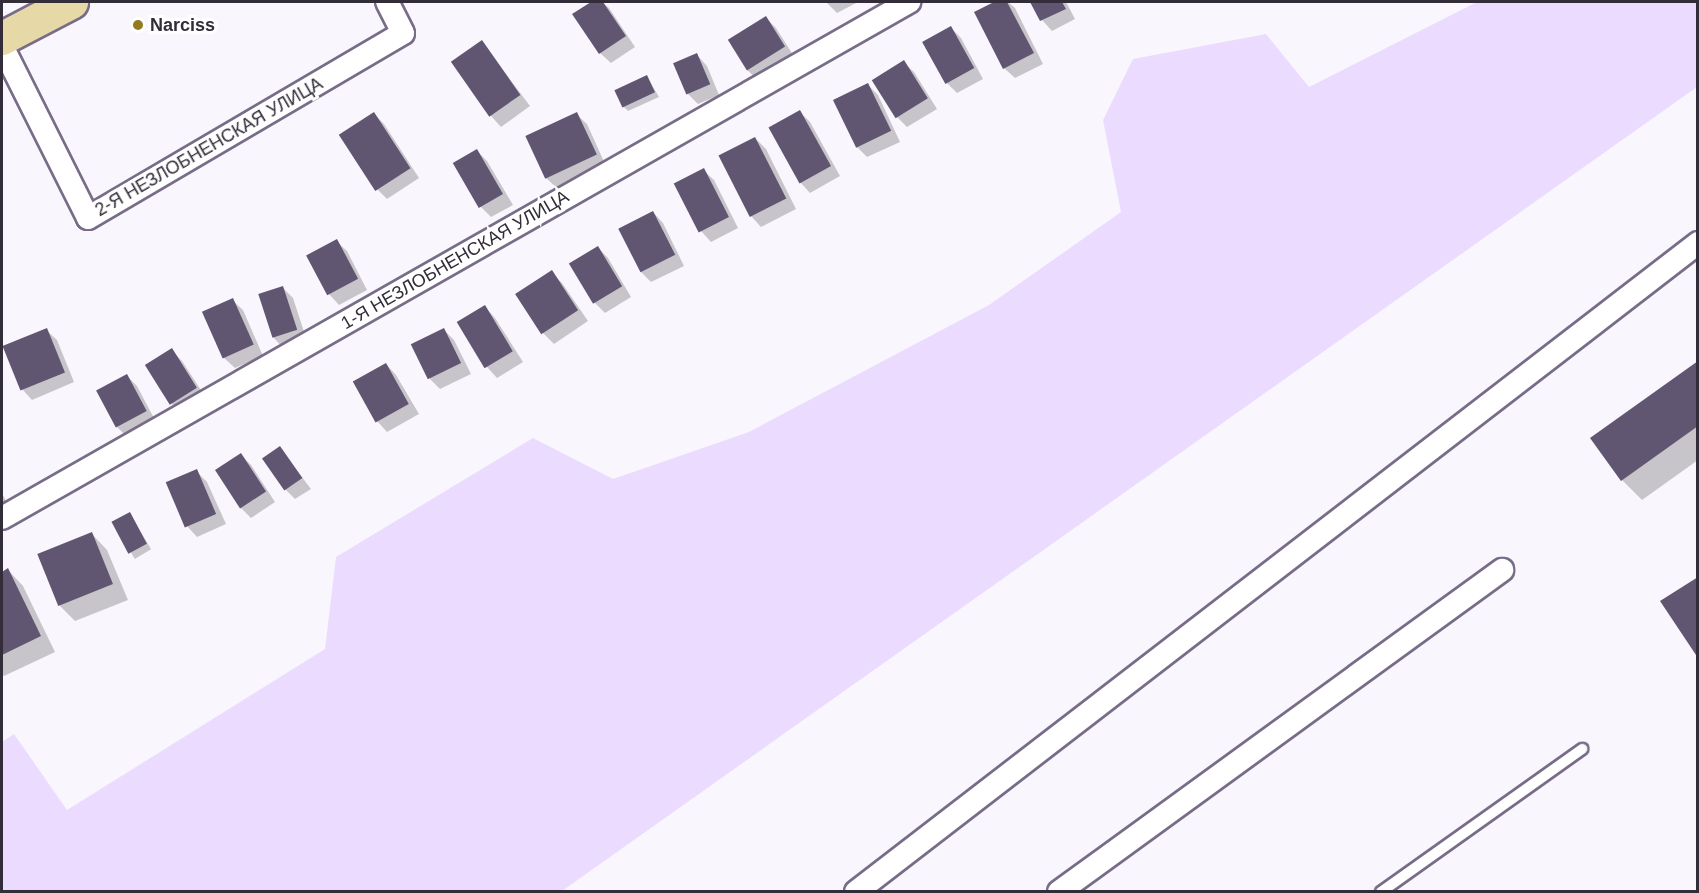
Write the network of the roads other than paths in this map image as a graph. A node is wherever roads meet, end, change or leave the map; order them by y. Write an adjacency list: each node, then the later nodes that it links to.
1 (71, 2): 4 (main road)
2 (387, 2): 6 (street, 2-Я НЕЗЛОБНЕНСКАЯ УЛИЦА)
3 (909, 2): 8 (street, 1-Я НЕЗЛОБНЕНСКАЯ УЛИЦА)
4 (34, 10): 5 (main road)
5 (2, 38)
6 (2, 46)
7 (1698, 243): 11 (street)
8 (2, 518)
9 (1502, 570): 12 (street)
10 (1582, 749): 13 (lane)
11 (856, 891)
12 (1059, 891)
13 (1380, 891)

